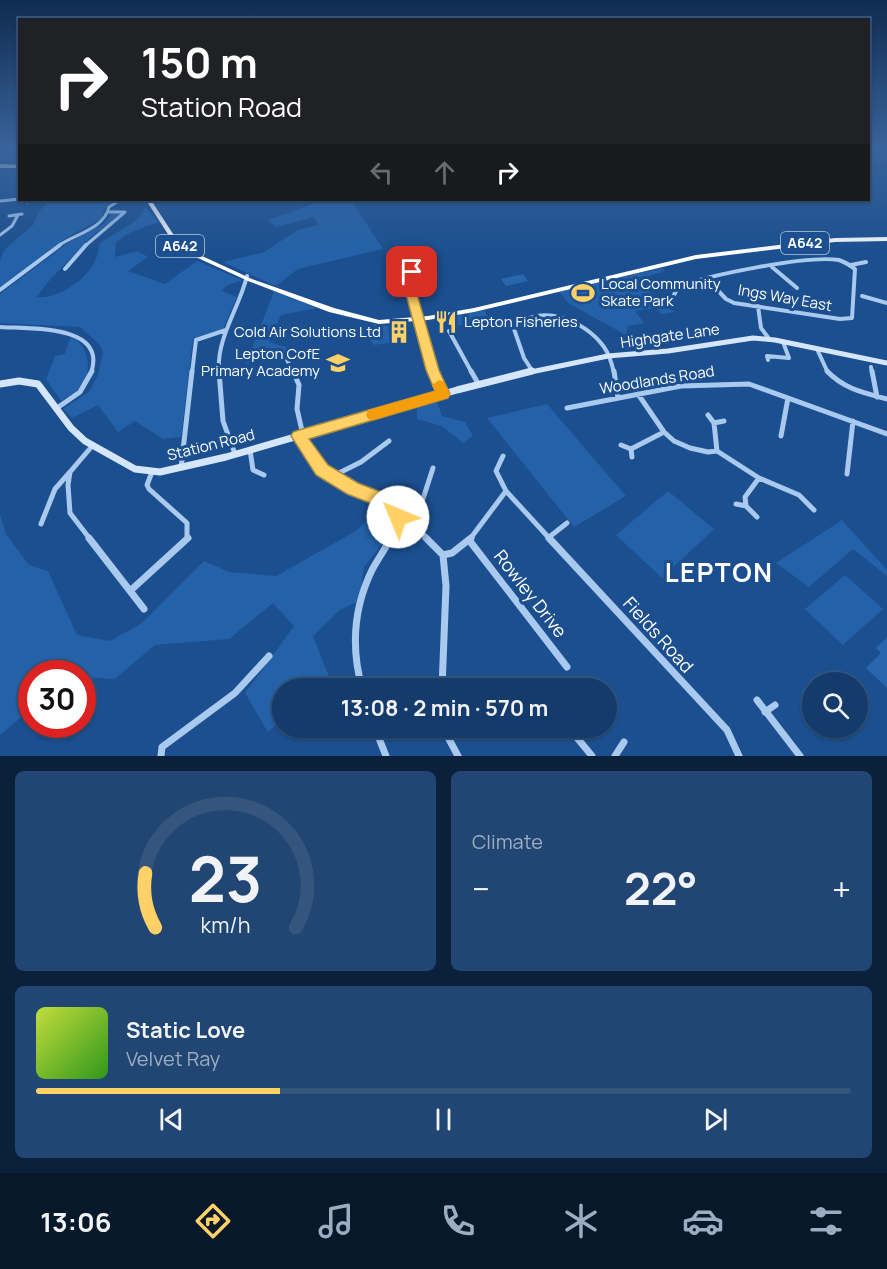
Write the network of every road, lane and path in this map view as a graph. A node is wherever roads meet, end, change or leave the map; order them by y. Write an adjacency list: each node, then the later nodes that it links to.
1 (18, 199): 2 (street)
2 (0, 201)
3 (118, 201): 5 (street)
4 (152, 201): 16 (highway, A642)
5 (108, 212): 11 (street); 22 (street)
6 (9, 216): 7 (street)
7 (0, 235)
8 (887, 239): 30 (highway, A642)
9 (866, 262): 10 (street, Ings Way East)
10 (851, 265): 13 (street, Ings Way East); 23 (street, Ings Way East)
11 (69, 266): 12 (street); 15 (street)
12 (75, 266)
13 (772, 267): 18 (street, Ings Way East); 21 (street)
14 (405, 268): 20 (street)
15 (65, 269)
16 (230, 270): 17 (highway, A642)
17 (246, 277): 24 (highway, A642); 32 (street)
18 (707, 279): 26 (street); 29 (street, Ings Way East)
19 (398, 286): 20 (street)
20 (410, 287): 30 (street)
21 (797, 288)
22 (0, 290)
23 (854, 290): 25 (street); 27 (street, Ings Way East)
24 (284, 292): 30 (highway, A642)
25 (862, 296): 27 (street); 28 (street)
26 (673, 297)
27 (853, 297): 29 (street, Ings Way East)
28 (887, 303)
29 (758, 306): 34 (street)
30 (424, 318): 46 (street)
31 (0, 327): 52 (street)
32 (226, 330): 68 (street); 71 (street)
33 (449, 331): 44 (street)
34 (770, 340): 35 (street, Highgate Lane); 38 (street, Highgate Lane)
35 (783, 342): 36 (street, Highgate Lane); 39 (street)
36 (817, 349): 40 (street, Highgate Lane); 48 (street)
37 (284, 353): 60 (street)
38 (608, 356): 42 (street, Highgate Lane); 42 (street); 49 (street)
39 (768, 360)
40 (887, 363)
41 (871, 367): 48 (street)
42 (533, 372): 44 (street, Highgate Lane)
43 (0, 384): 52 (street, Station Road)
44 (479, 385): 45 (street, Highgate Lane)
45 (457, 390): 46 (street, Station Road)
46 (443, 394): 60 (street, Station Road)
47 (638, 394): 49 (street, Woodlands Road); 50 (street, Woodlands Road); 58 (street)
48 (877, 397): 51 (street)
49 (618, 398): 53 (street, Woodlands Road)
50 (788, 398): 56 (street, Woodlands Road); 61 (street)
51 (887, 399)
52 (57, 408): 63 (street, Station Road)
53 (567, 408)
54 (708, 415): 57 (street)
55 (724, 421): 57 (street)
56 (853, 422): 59 (street, Woodlands Road); 75 (street)
57 (714, 423): 67 (street)
58 (664, 432): 65 (street); 67 (street)
59 (887, 434)
60 (301, 436): 66 (street, Station Road); 77 (street)
61 (781, 436)
62 (389, 441): 77 (street)
63 (93, 445): 73 (street); 74 (street, Station Road)
64 (621, 445): 65 (street)
65 (631, 449): 70 (street)
66 (250, 450): 68 (street, Station Road); 76 (street)
67 (717, 451): 78 (street)
68 (235, 454): 71 (street, Station Road)
69 (503, 456): 79 (street)
70 (632, 457)
71 (181, 468): 74 (street, Station Road)
72 (433, 468): 85 (street)
73 (70, 472): 87 (street); 91 (street)
74 (152, 472): 91 (street)
75 (847, 474)
76 (264, 475)
77 (331, 477): 83 (street)
78 (759, 478): 81 (street); 82 (street)
79 (506, 491): 88 (street, Fields Road); 89 (street)
80 (736, 504): 81 (street)
81 (746, 506): 84 (street)
82 (814, 510)
83 (398, 511): 85 (street); 95 (street)
84 (757, 517)
85 (411, 520): 90 (street)
86 (567, 523): 88 (street)
87 (41, 524)
88 (548, 538): 109 (street, Fields Road)
89 (469, 540): 90 (street); 94 (street, Rowley Drive)
90 (443, 555): 96 (street)
91 (130, 591): 92 (street)
92 (144, 609)
93 (269, 656): 104 (street)
94 (567, 667)
95 (358, 678)
96 (442, 678)
97 (757, 700): 99 (street)
98 (775, 705): 99 (street)
99 (765, 712): 110 (street)
100 (379, 738): 105 (street)
101 (448, 738): 106 (street)
102 (577, 738): 107 (street)
103 (624, 742): 108 (street)
104 (161, 756)
105 (386, 756)
106 (458, 756)
107 (592, 756)
108 (615, 756)
109 (739, 756)
110 (800, 756)

